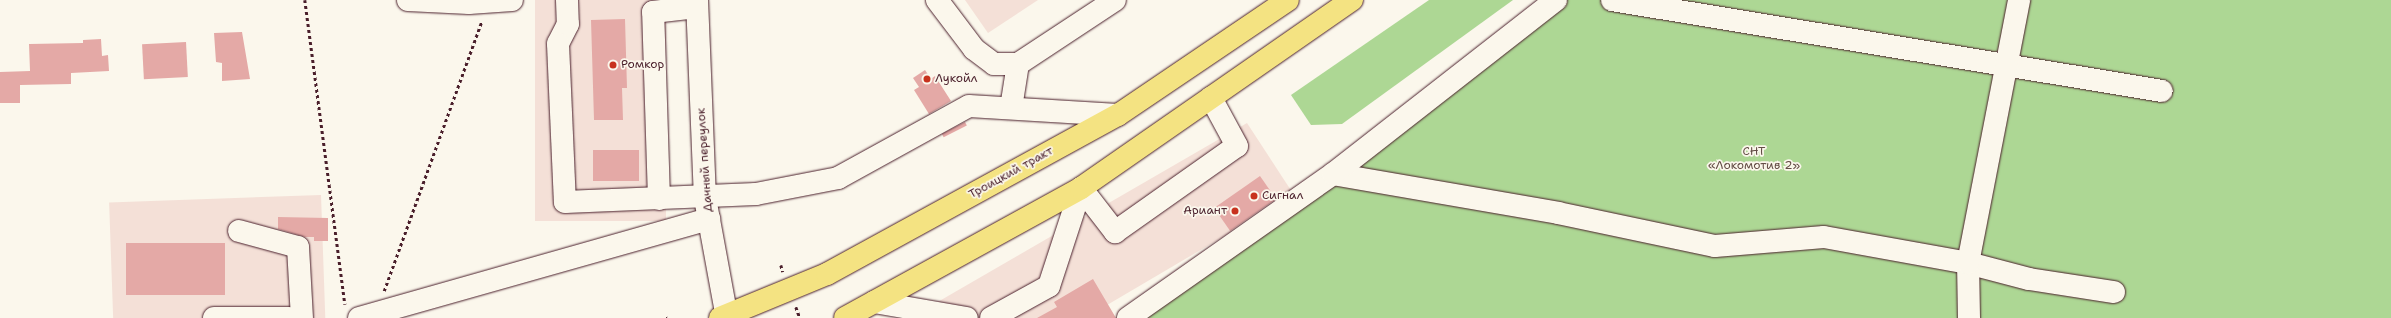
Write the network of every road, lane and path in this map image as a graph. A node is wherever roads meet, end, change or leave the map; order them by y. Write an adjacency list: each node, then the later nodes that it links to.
1 (305, 0): 29 (path)
2 (408, 0): 12 (street)
3 (512, 0): 12 (street)
4 (567, 0): 23 (street)
5 (937, 0): 14 (street)
6 (1115, 0): 14 (street)
7 (1288, 0): 19 (main road, Троицкий тракт)
8 (1352, 0): 17 (main road)
9 (1556, 0): 20 (street)
10 (1612, 0): 15 (street)
11 (2019, 0): 15 (street)
12 (490, 2): 29 (path)
13 (697, 4): 22 (street, Дачный переулок); 23 (street)
14 (1018, 64): 18 (street)
15 (2007, 65): 16 (street); 26 (street)
16 (2162, 91)
17 (1211, 98): 21 (main road); 21 (street)
18 (1011, 108): 19 (street); 22 (street)
19 (1118, 115): 30 (main road, Троицкий тракт)
20 (1333, 174): 26 (street); 37 (street)
21 (1082, 188): 28 (main road); 36 (street)
22 (705, 198): 23 (street); 24 (street, Дачный переулок)
23 (659, 199)
24 (709, 219): 29 (street); 30 (street, Дачный переулок)
25 (239, 231): 33 (street)
26 (1968, 263): 27 (street); 38 (street)
27 (2114, 292)
28 (874, 302): 34 (main road); 35 (street)
29 (360, 315)
30 (725, 317)
31 (214, 318): 32 (street)
32 (289, 318)
33 (302, 318)
34 (845, 318)
35 (967, 318)
36 (991, 318)
37 (1128, 318)
38 (1969, 318)

